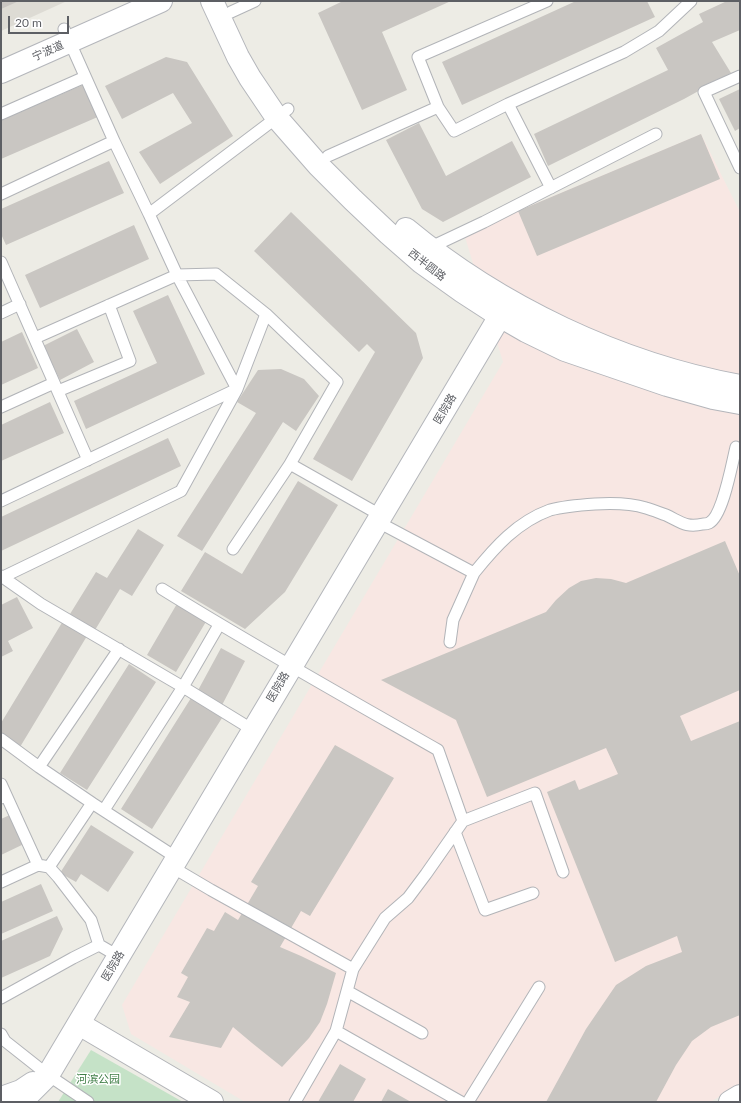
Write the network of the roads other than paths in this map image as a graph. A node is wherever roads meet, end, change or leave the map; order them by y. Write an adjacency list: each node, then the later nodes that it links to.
1 (127, 1): 8 (street, 宁波道)
2 (161, 1): 8 (street, 宁波道)
3 (212, 1): 16 (street, 西半圆路)
4 (255, 1): 7 (lane)
5 (547, 1): 14 (lane)
6 (691, 1): 13 (lane)
7 (229, 6): 16 (street, 西半圆路)
8 (67, 36): 9 (street, 宁波道); 10 (street, 宁波道); 12 (lane)
9 (1, 57)
10 (1, 72)
11 (740, 76): 19 (lane)
12 (85, 77): 15 (lane); 18 (lane)
13 (508, 104): 14 (lane); 22 (lane)
14 (438, 107): 20 (lane)
15 (1, 114)
16 (282, 114): 20 (street, 西半圆路); 24 (lane); 30 (street, 西半圆路)
17 (656, 134): 22 (lane)
18 (114, 141): 23 (lane); 24 (lane)
19 (737, 154): 21 (lane)
20 (328, 156): 25 (street, 西半圆路)
21 (740, 168)
22 (551, 188): 25 (lane)
23 (1, 194)
24 (149, 214): 27 (lane)
25 (429, 248): 30 (street, 西半圆路)
26 (1, 262): 28 (lane)
27 (177, 275): 29 (lane); 32 (lane); 36 (lane)
28 (20, 304): 31 (lane); 33 (lane)
29 (109, 305): 33 (lane); 35 (lane)
30 (505, 308): 34 (street, 西半圆路); 37 (street, 西半圆路); 43 (street, 医院路)
31 (1, 313)
32 (266, 314): 36 (lane); 41 (lane)
33 (35, 338): 35 (lane)
34 (740, 386)
35 (56, 387): 38 (lane); 40 (lane)
36 (238, 389): 40 (lane); 46 (lane)
37 (740, 403)
38 (1, 407)
39 (736, 447): 45 (lane)
40 (88, 460): 42 (lane)
41 (290, 464): 43 (lane); 44 (lane)
42 (1, 501)
43 (380, 519): 45 (lane); 51 (street, 医院路)
44 (233, 549)
45 (474, 573): 49 (lane)
46 (2, 577): 50 (lane)
47 (162, 589): 48 (lane)
48 (219, 625): 51 (lane); 52 (lane)
49 (450, 642)
50 (119, 649): 52 (lane); 55 (lane)
51 (291, 667): 53 (street, 医院路); 60 (lane)
52 (183, 687): 53 (lane); 59 (lane)
53 (253, 730): 62 (street, 医院路)
54 (1, 739): 55 (lane)
55 (39, 767): 58 (lane)
56 (1, 784): 57 (lane)
57 (4, 797): 63 (lane)
58 (92, 803): 59 (lane); 63 (lane)
59 (104, 810): 62 (lane)
60 (463, 821): 61 (lane); 64 (lane)
61 (455, 832): 66 (lane); 69 (lane)
62 (175, 863): 68 (street, 医院路); 69 (lane)
63 (43, 866): 65 (lane); 67 (lane)
64 (563, 872)
65 (1, 882)
66 (533, 893)
67 (99, 945): 68 (lane); 72 (lane)
68 (118, 956): 73 (street, 医院路)
69 (353, 969): 71 (lane)
70 (539, 987): 86 (lane)
71 (347, 991): 74 (lane); 75 (lane)
72 (1, 998)
73 (78, 1024): 77 (street, 医院路); 83 (street)
74 (336, 1031): 84 (lane); 85 (lane)
75 (422, 1033)
76 (1, 1034): 77 (lane)
77 (48, 1074): 79 (street); 80 (street); 81 (lane); 82 (lane)
78 (740, 1096): 87 (street)
79 (1, 1098)
80 (21, 1102)
81 (32, 1102)
82 (88, 1102)
83 (212, 1102)
84 (295, 1102)
85 (461, 1102)
86 (468, 1102)
87 (730, 1102)

